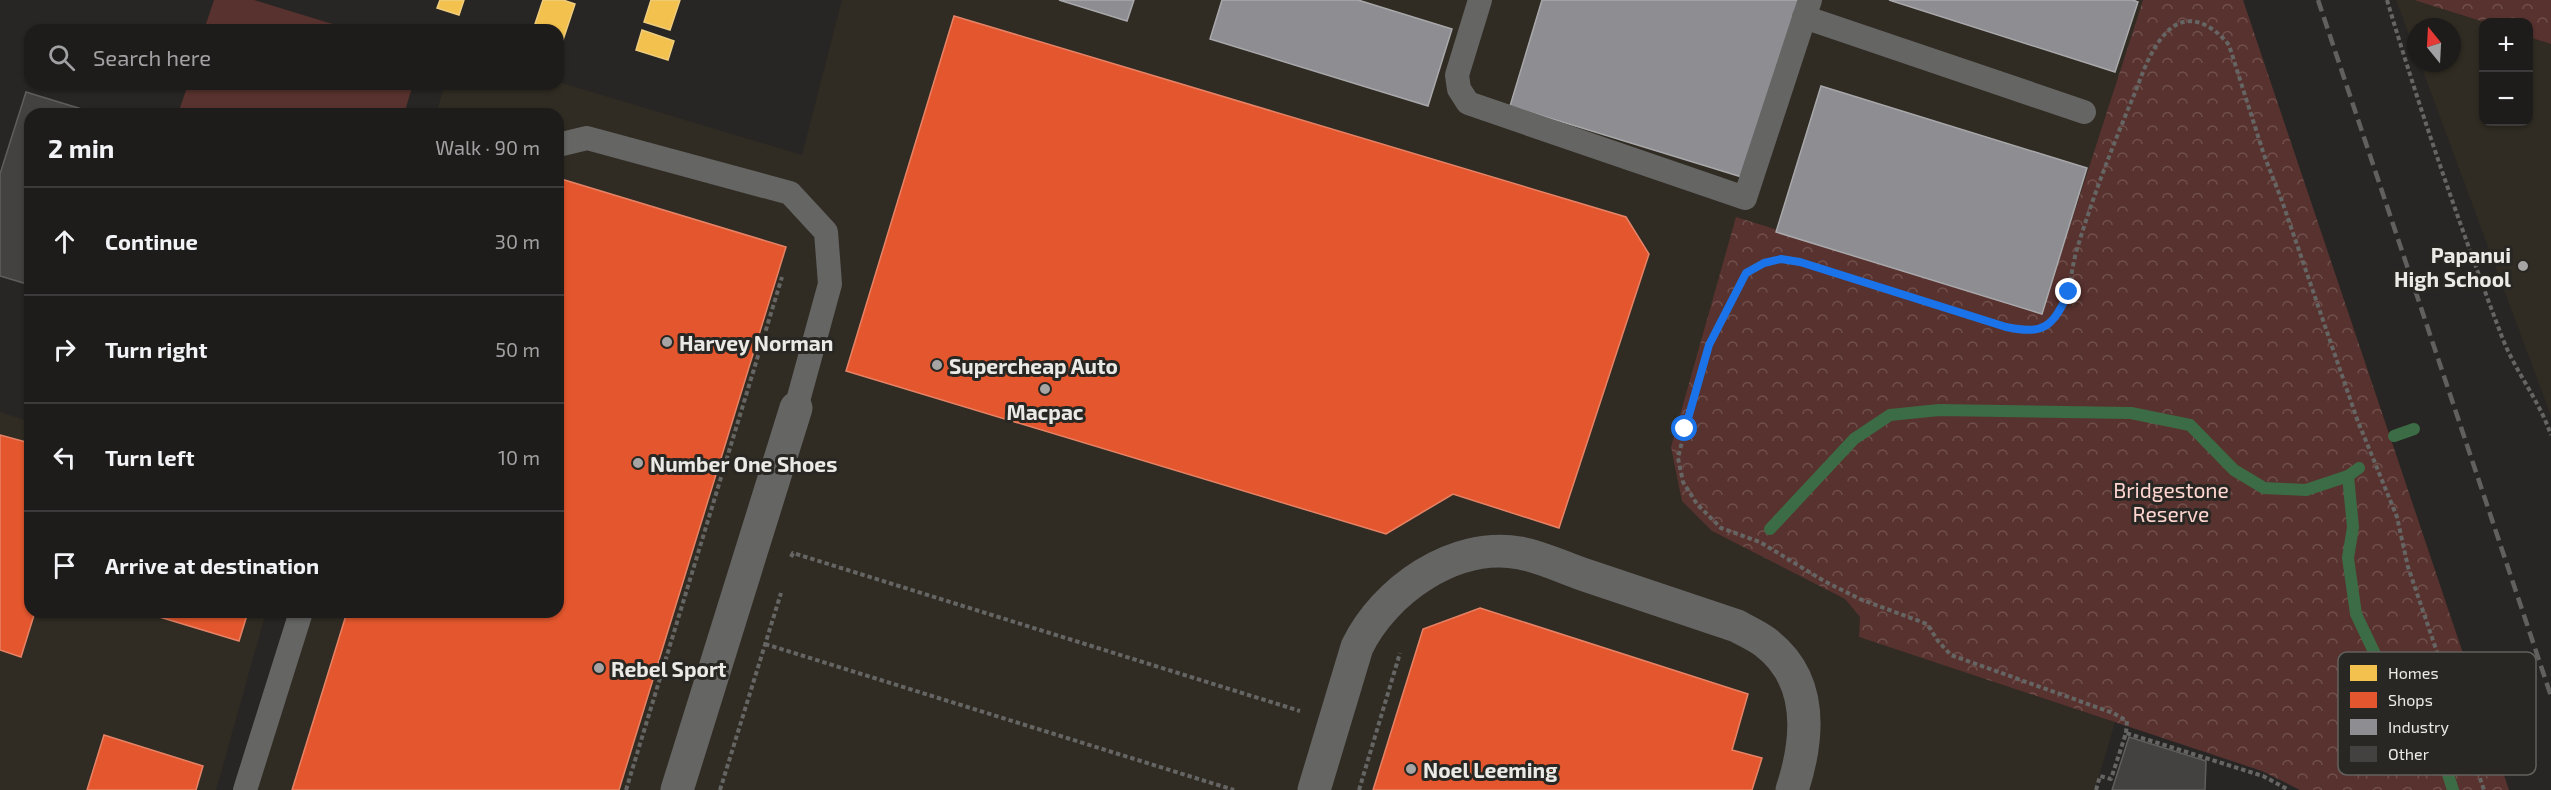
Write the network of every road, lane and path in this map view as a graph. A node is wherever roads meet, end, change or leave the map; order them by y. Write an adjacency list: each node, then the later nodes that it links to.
1 (1480, 0): 3 (lane)
2 (2387, 0): 8 (path)
3 (1807, 9): 4 (lane)
4 (2084, 112)
5 (564, 144): 7 (lane)
6 (782, 277): 19 (path)
7 (796, 408): 20 (street)
8 (2551, 435)
9 (790, 562): 15 (path)
10 (782, 590): 12 (path)
11 (299, 618): 18 (lane)
12 (765, 644): 21 (path); 22 (path)
13 (1401, 649): 24 (path)
14 (2437, 652): 16 (path)
15 (1297, 719)
16 (2126, 733): 26 (path); 27 (path)
17 (2479, 775): 28 (path)
18 (245, 790)
19 (626, 790)
20 (677, 790)
21 (720, 790)
22 (1234, 790)
23 (1314, 790): 25 (street)
24 (1359, 790)
25 (1792, 790)
26 (2096, 790)
27 (2289, 790)
28 (2484, 790)

